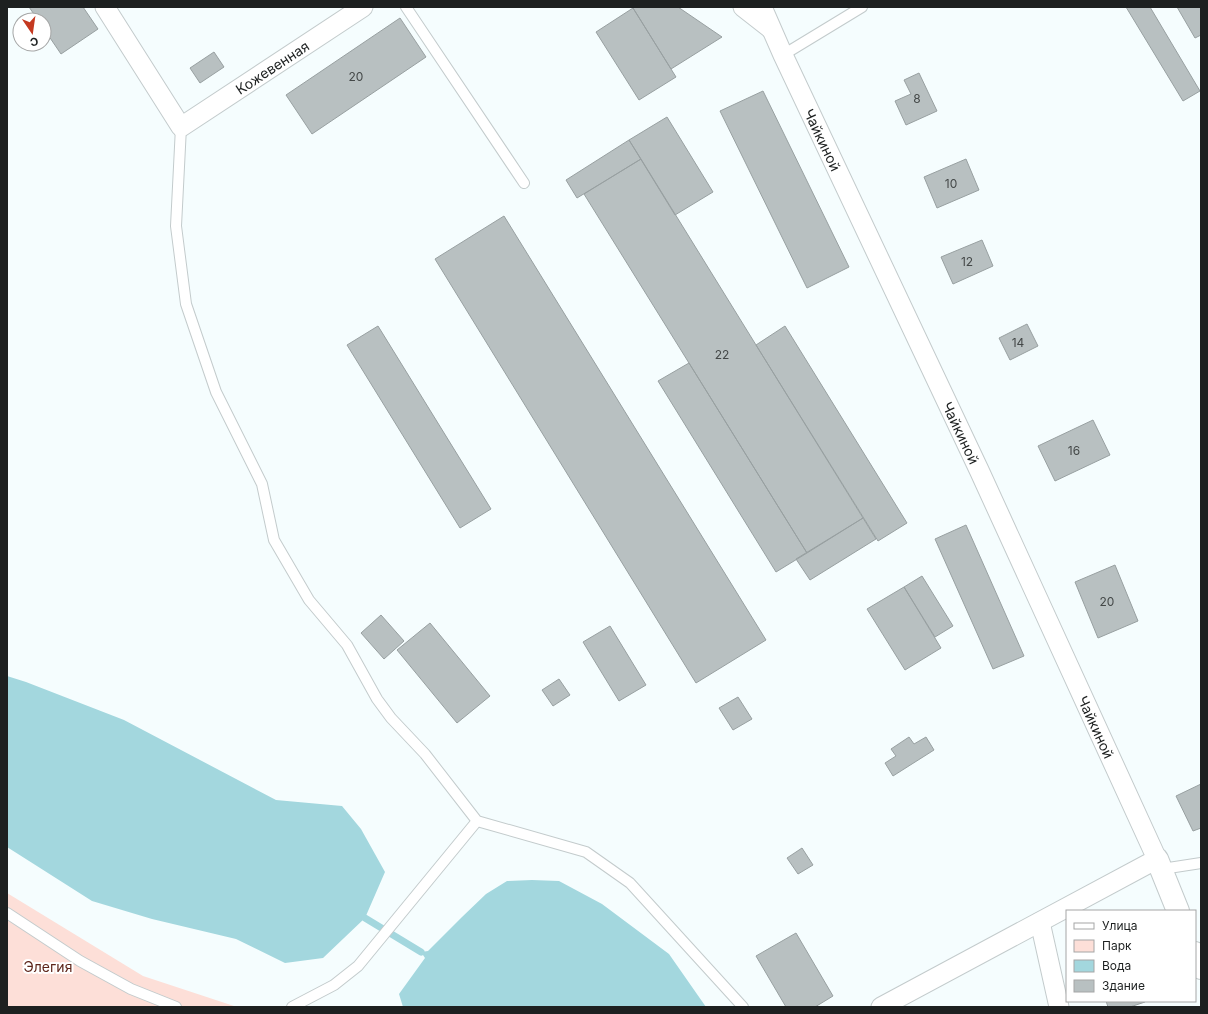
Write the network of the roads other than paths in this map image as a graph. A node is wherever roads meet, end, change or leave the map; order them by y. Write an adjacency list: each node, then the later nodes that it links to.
1 (105, 7): 9 (street)
2 (363, 7): 9 (street, Кожевенная)
3 (406, 7): 10 (lane)
4 (743, 7): 7 (street)
5 (762, 7): 7 (street, Чайкиной)
6 (862, 7): 8 (lane)
7 (772, 30): 8 (street, Чайкиной)
8 (783, 55): 13 (street, Чайкиной)
9 (181, 127): 11 (lane)
10 (524, 183)
11 (477, 821): 20 (lane); 21 (lane)
12 (1201, 863): 13 (lane)
13 (1160, 864): 14 (street); 16 (street)
14 (1178, 910)
15 (7, 913): 19 (lane)
16 (1040, 922): 22 (street); 23 (street)
17 (1196, 956): 18 (street)
18 (1201, 968)
19 (176, 1007)
20 (292, 1007)
21 (743, 1007)
22 (881, 1007)
23 (1059, 1007)

